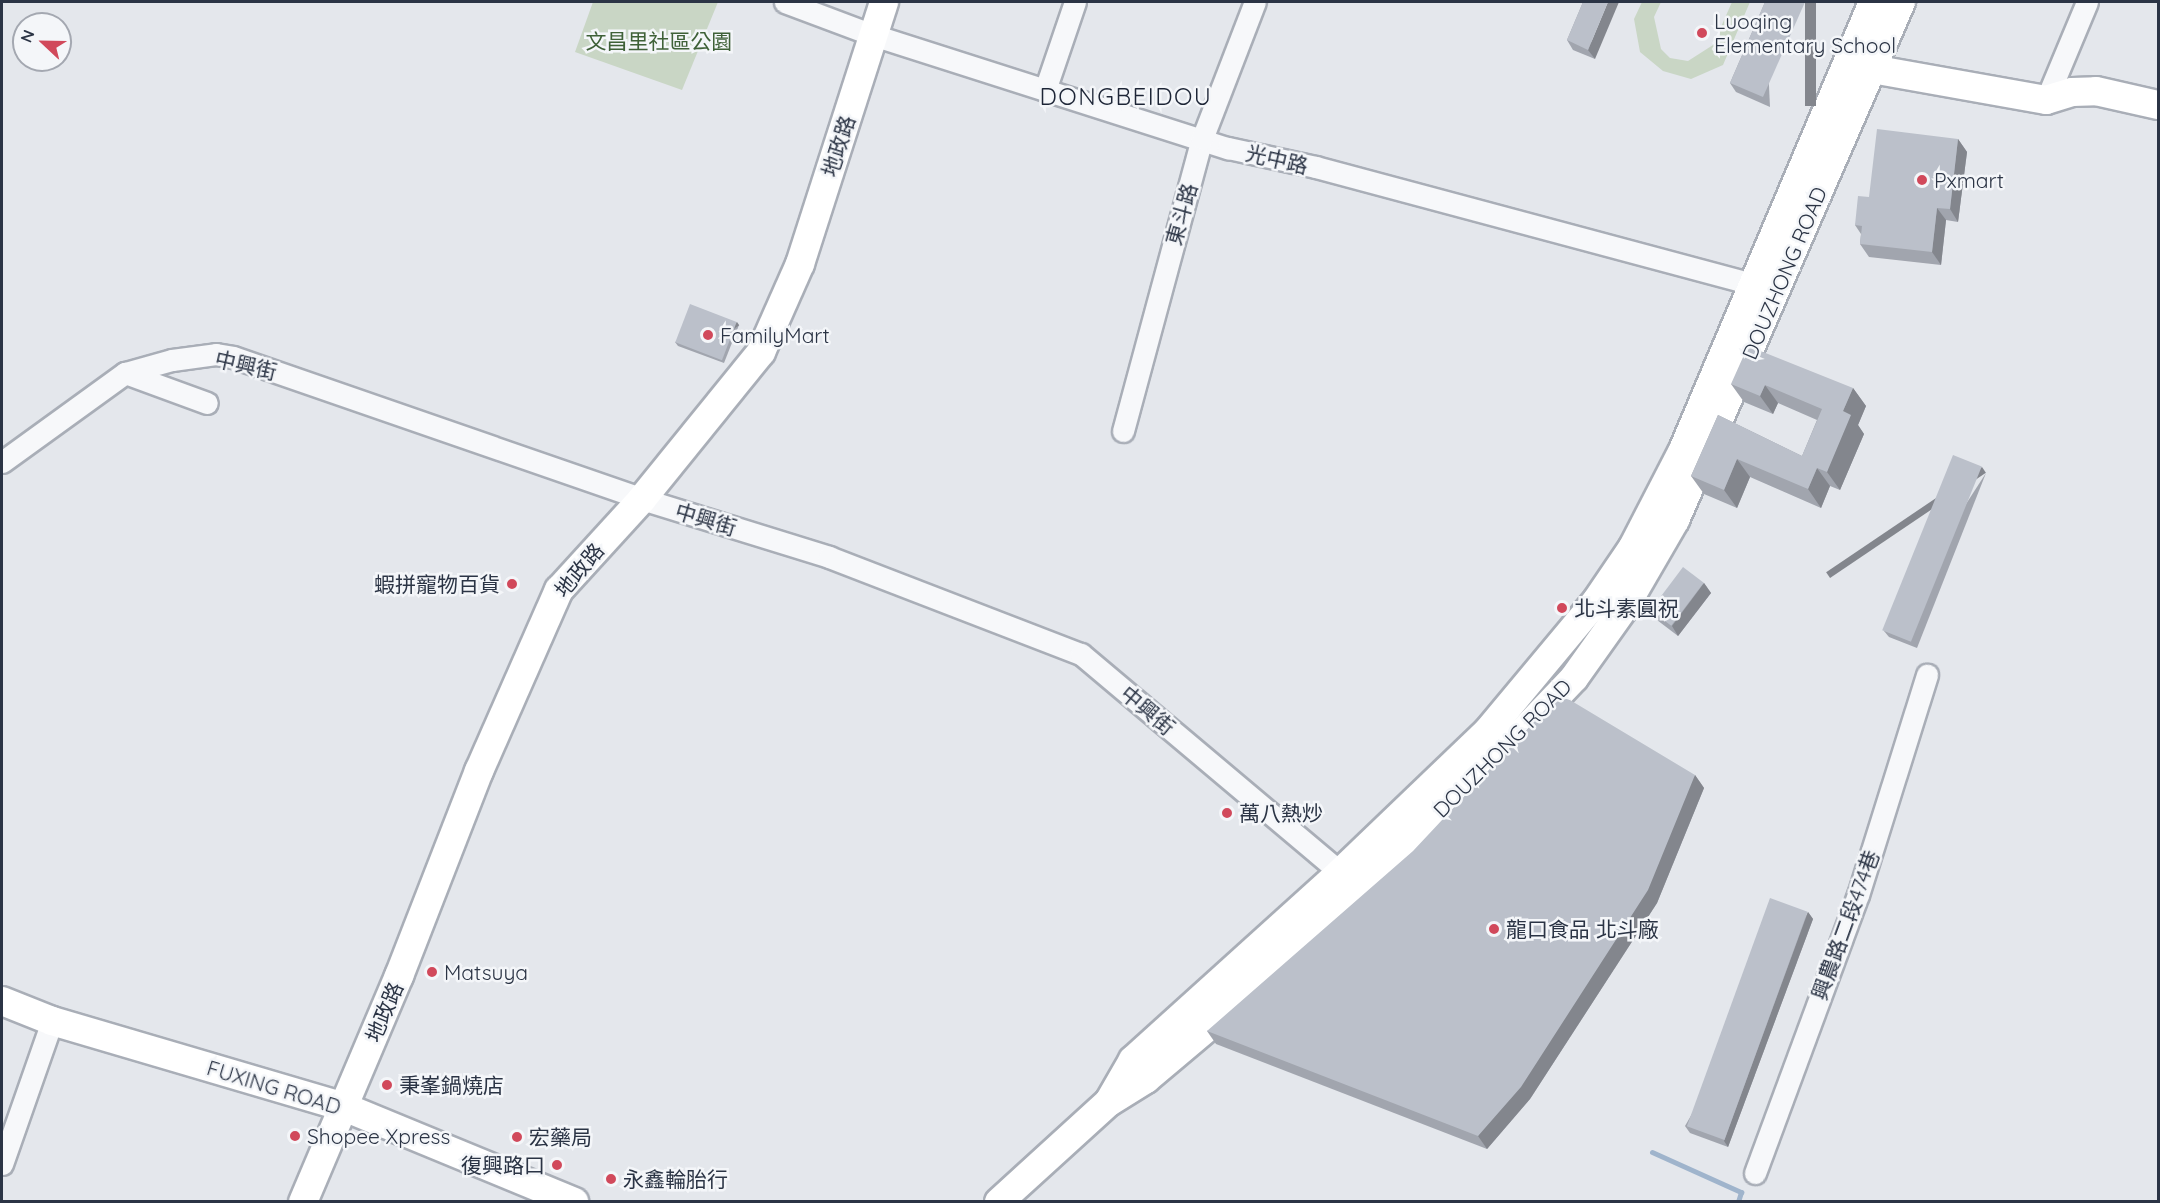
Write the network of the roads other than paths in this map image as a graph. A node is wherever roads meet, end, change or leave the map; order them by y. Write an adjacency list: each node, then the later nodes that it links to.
1 (785, 2): 8 (street, 光中路)
2 (884, 2): 8 (street, 地政路)
3 (1075, 2): 10 (street)
4 (1255, 2): 13 (street, 東斗路)
5 (1873, 2): 9 (street, DOUZHONG ROAD)
6 (1901, 2): 9 (street, DOUZHONG ROAD)
7 (2087, 2): 11 (street)
8 (873, 35): 10 (street, 光中路); 19 (street, 地政路)
9 (1858, 67): 11 (street); 14 (street, DOUZHONG ROAD)
10 (1045, 90): 13 (street, 光中路)
11 (2046, 100): 12 (street)
12 (2158, 105)
13 (1202, 140): 14 (street, 光中路); 17 (street, 東斗路)
14 (1766, 287): 21 (street, DOUZHONG ROAD)
15 (125, 373): 16 (street); 18 (street, 中興街); 19 (street, 中興街)
16 (207, 403)
17 (1123, 431)
18 (2, 462)
19 (642, 499): 21 (street, 中興街); 24 (street, 地政路)
20 (1927, 675): 26 (street, 興農路二段474巷)
21 (1350, 881): 29 (street, DOUZHONG ROAD)
22 (2, 1001): 23 (street, FUXING ROAD)
23 (52, 1022): 24 (street, FUXING ROAD); 25 (street)
24 (344, 1107): 27 (street, 地政路); 28 (street, FUXING ROAD)
25 (2, 1164)
26 (1755, 1173)
27 (303, 1202)
28 (574, 1202)
29 (999, 1202)

